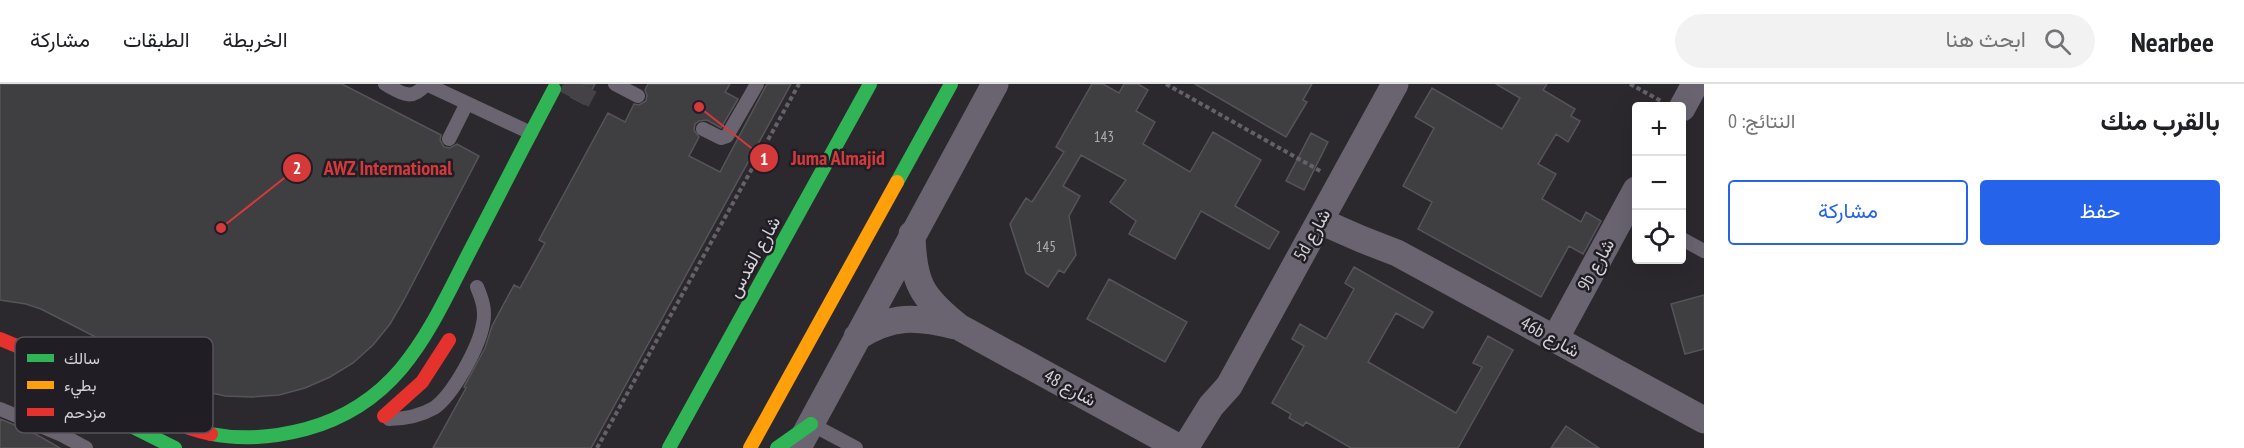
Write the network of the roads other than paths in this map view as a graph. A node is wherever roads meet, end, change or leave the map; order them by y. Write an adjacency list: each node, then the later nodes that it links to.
1 (385, 84): 2 (lane)
2 (426, 84): 13 (lane)
3 (615, 84): 11 (lane)
4 (757, 84): 14 (lane)
5 (870, 84): 41 (street, شارع القدس)
6 (951, 84): 42 (street)
7 (995, 84): 19 (street)
8 (1395, 84): 17 (street, 5d شارع)
9 (1695, 84): 12 (street)
10 (554, 89): 15 (street)
11 (638, 96)
12 (1685, 102)
13 (467, 103): 15 (lane); 16 (lane)
14 (703, 129)
15 (536, 136): 38 (street)
16 (449, 139)
17 (1330, 202): 28 (street, 46b شارع); 30 (street, 5d شارع)
18 (1632, 206): 28 (street, 9b شارع)
19 (912, 234): 24 (street, شارع 48); 26 (street)
20 (1686, 241): 21 (lane)
21 (1704, 251)
22 (479, 282): 23 (street); 34 (lane)
23 (466, 308)
24 (959, 327): 26 (street, شارع 48); 46 (street, شارع 48)
25 (455, 329): 34 (street)
26 (857, 337): 35 (street)
27 (0, 339): 29 (street)
28 (1555, 339): 33 (street, 46b شارع)
29 (15, 345)
30 (1229, 386): 46 (street, 5d شارع); 47 (street, 5d شارع)
31 (0, 409): 32 (lane)
32 (15, 415)
33 (1704, 420)
34 (377, 421)
35 (811, 424): 43 (street); 44 (street); 45 (lane)
36 (57, 433): 39 (lane)
37 (145, 433): 40 (street)
38 (208, 433)
39 (86, 448)
40 (175, 448)
41 (669, 448)
42 (750, 448)
43 (777, 448)
44 (798, 448)
45 (856, 448)
46 (1183, 448)
47 (1205, 448)

